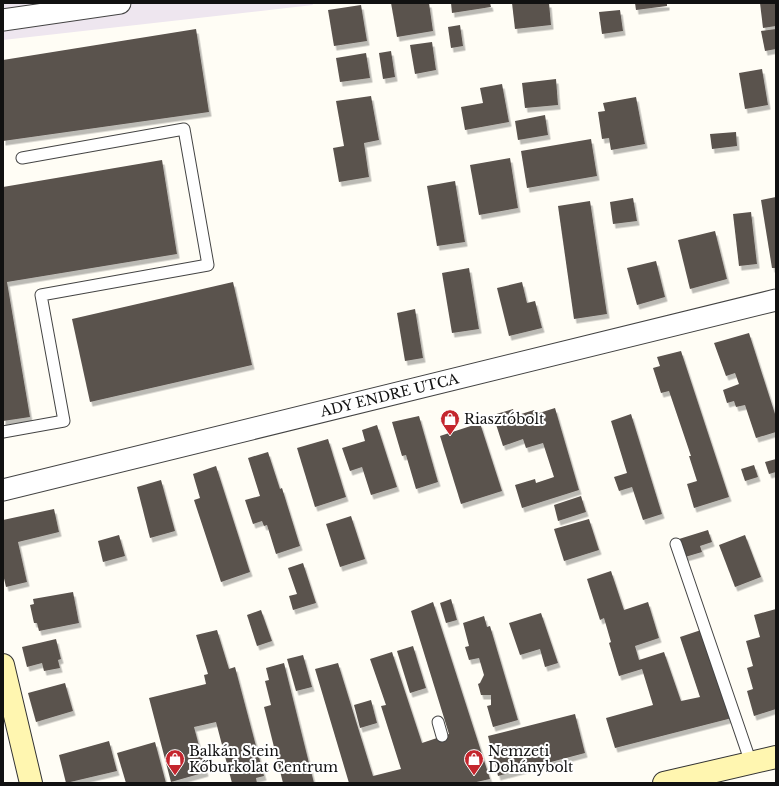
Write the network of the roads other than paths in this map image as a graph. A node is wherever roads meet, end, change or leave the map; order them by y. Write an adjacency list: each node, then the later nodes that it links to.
1 (111, 4): 2 (street)
2 (3, 20)
3 (22, 158): 5 (lane)
4 (776, 300): 6 (street, ADY ENDRE UTCA)
5 (3, 432)
6 (3, 490)
7 (676, 544): 12 (lane)
8 (3, 665): 13 (street)
9 (438, 722): 10 (lane)
10 (442, 736)
11 (776, 757): 12 (street)
12 (751, 763): 14 (street)
13 (31, 783)
14 (664, 783)

